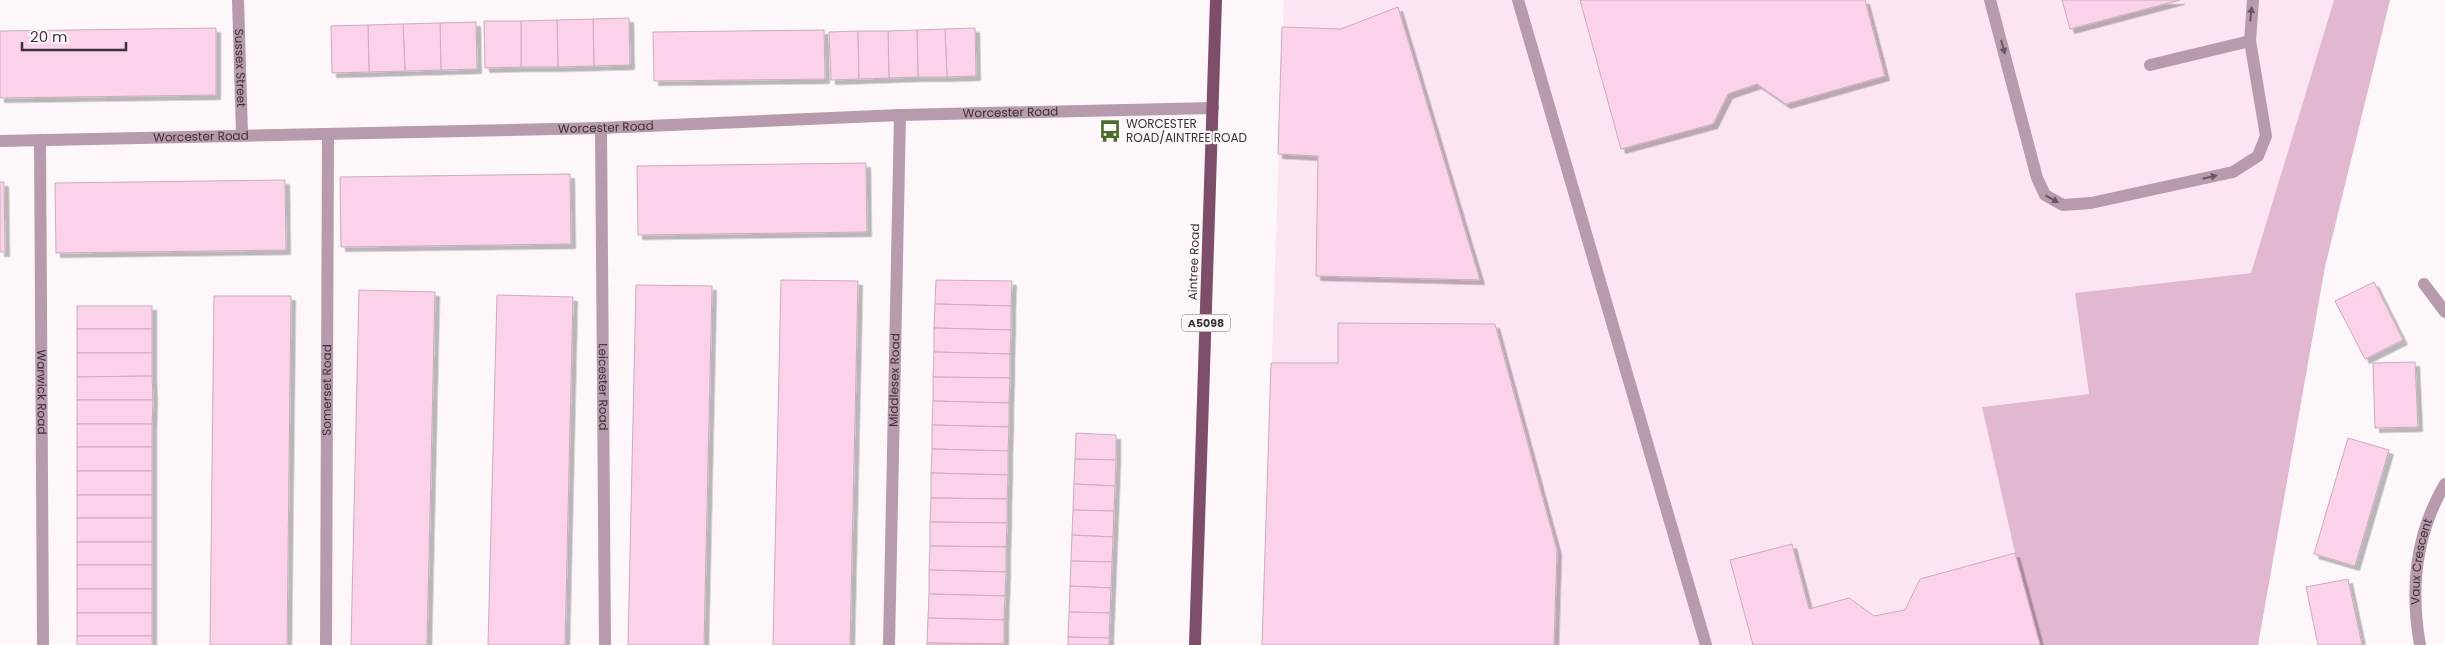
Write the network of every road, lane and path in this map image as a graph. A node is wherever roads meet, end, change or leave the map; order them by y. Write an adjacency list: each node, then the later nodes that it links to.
1 (238, 0): 11 (street, Sussex Street)
2 (1216, 0): 8 (main road, Aintree Road / A5098)
3 (1518, 0): 23 (street)
4 (1990, 0): 6 (street, one-way to 6)
5 (2253, 0): 6 (street, one-way to 5)
6 (2250, 41): 7 (street)
7 (2150, 65)
8 (1213, 108): 9 (street, Worcester Road); 22 (main road, Aintree Road / A5098)
9 (900, 115): 10 (street, Worcester Road); 21 (street, Middlesex Road)
10 (601, 128): 12 (street, Worcester Road); 20 (street, Leicester Road)
11 (242, 134): 12 (street, Worcester Road); 13 (street, Worcester Road)
12 (328, 134): 19 (street, Somerset Road)
13 (40, 140): 14 (street, Worcester Road); 18 (street, Warwick Road)
14 (0, 141)
15 (2424, 284): 16 (street)
16 (2445, 312)
17 (2445, 484): 24 (street, Vaux Crescent)
18 (43, 645)
19 (326, 645)
20 (604, 645)
21 (889, 645)
22 (1195, 645)
23 (1706, 645)
24 (2420, 645)

